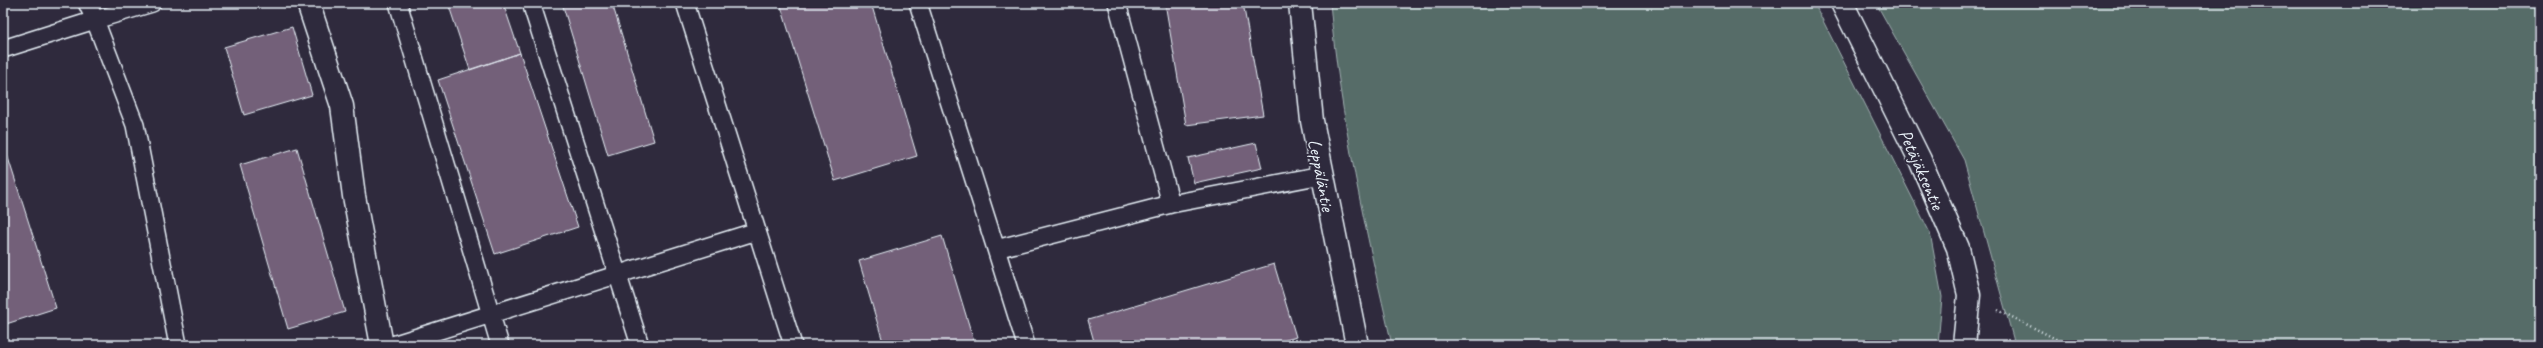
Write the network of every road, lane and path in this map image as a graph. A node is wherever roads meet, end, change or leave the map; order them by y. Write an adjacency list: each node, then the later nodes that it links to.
1 (87, 3): 11 (lane)
2 (152, 3): 11 (lane)
3 (308, 3): 21 (street)
4 (398, 3): 19 (lane)
5 (532, 3): 17 (lane)
6 (685, 3): 15 (lane)
7 (918, 3): 16 (lane)
8 (1116, 3): 14 (lane)
9 (1300, 3): 13 (street, Leppäläntie)
10 (1842, 3): 18 (street, Petäjäksentie)
11 (94, 20): 12 (lane); 20 (lane)
12 (3, 50)
13 (1322, 175): 14 (lane); 27 (street, Leppäläntie)
14 (1171, 204): 16 (lane)
15 (757, 231): 17 (lane); 25 (lane)
16 (996, 250): 26 (lane)
17 (618, 275): 19 (lane); 24 (lane)
18 (1969, 296): 28 (street, Petäjäksentie); 29 (path)
19 (491, 314): 22 (lane); 23 (lane)
20 (178, 345)
21 (382, 345)
22 (392, 345)
23 (500, 345)
24 (640, 345)
25 (793, 345)
26 (1026, 345)
27 (1356, 345)
28 (1964, 345)
29 (2068, 345)

